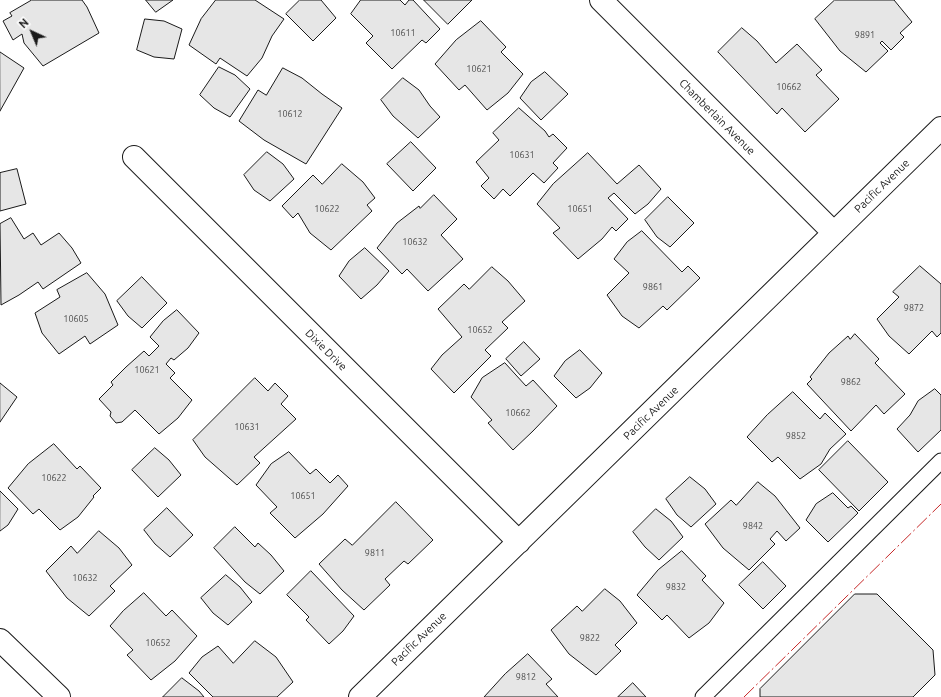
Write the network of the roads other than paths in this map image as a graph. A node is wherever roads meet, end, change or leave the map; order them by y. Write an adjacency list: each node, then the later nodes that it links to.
1 (601, 0): 4 (street, Chamberlain Avenue)
2 (941, 128): 4 (street, Pacific Avenue)
3 (134, 157): 6 (street, Dixie Drive)
4 (834, 233): 6 (street, Pacific Avenue)
5 (941, 461): 10 (lane)
6 (519, 542): 9 (street, Pacific Avenue)
7 (0, 640): 8 (street)
8 (59, 697)
9 (360, 697)
10 (703, 697)

